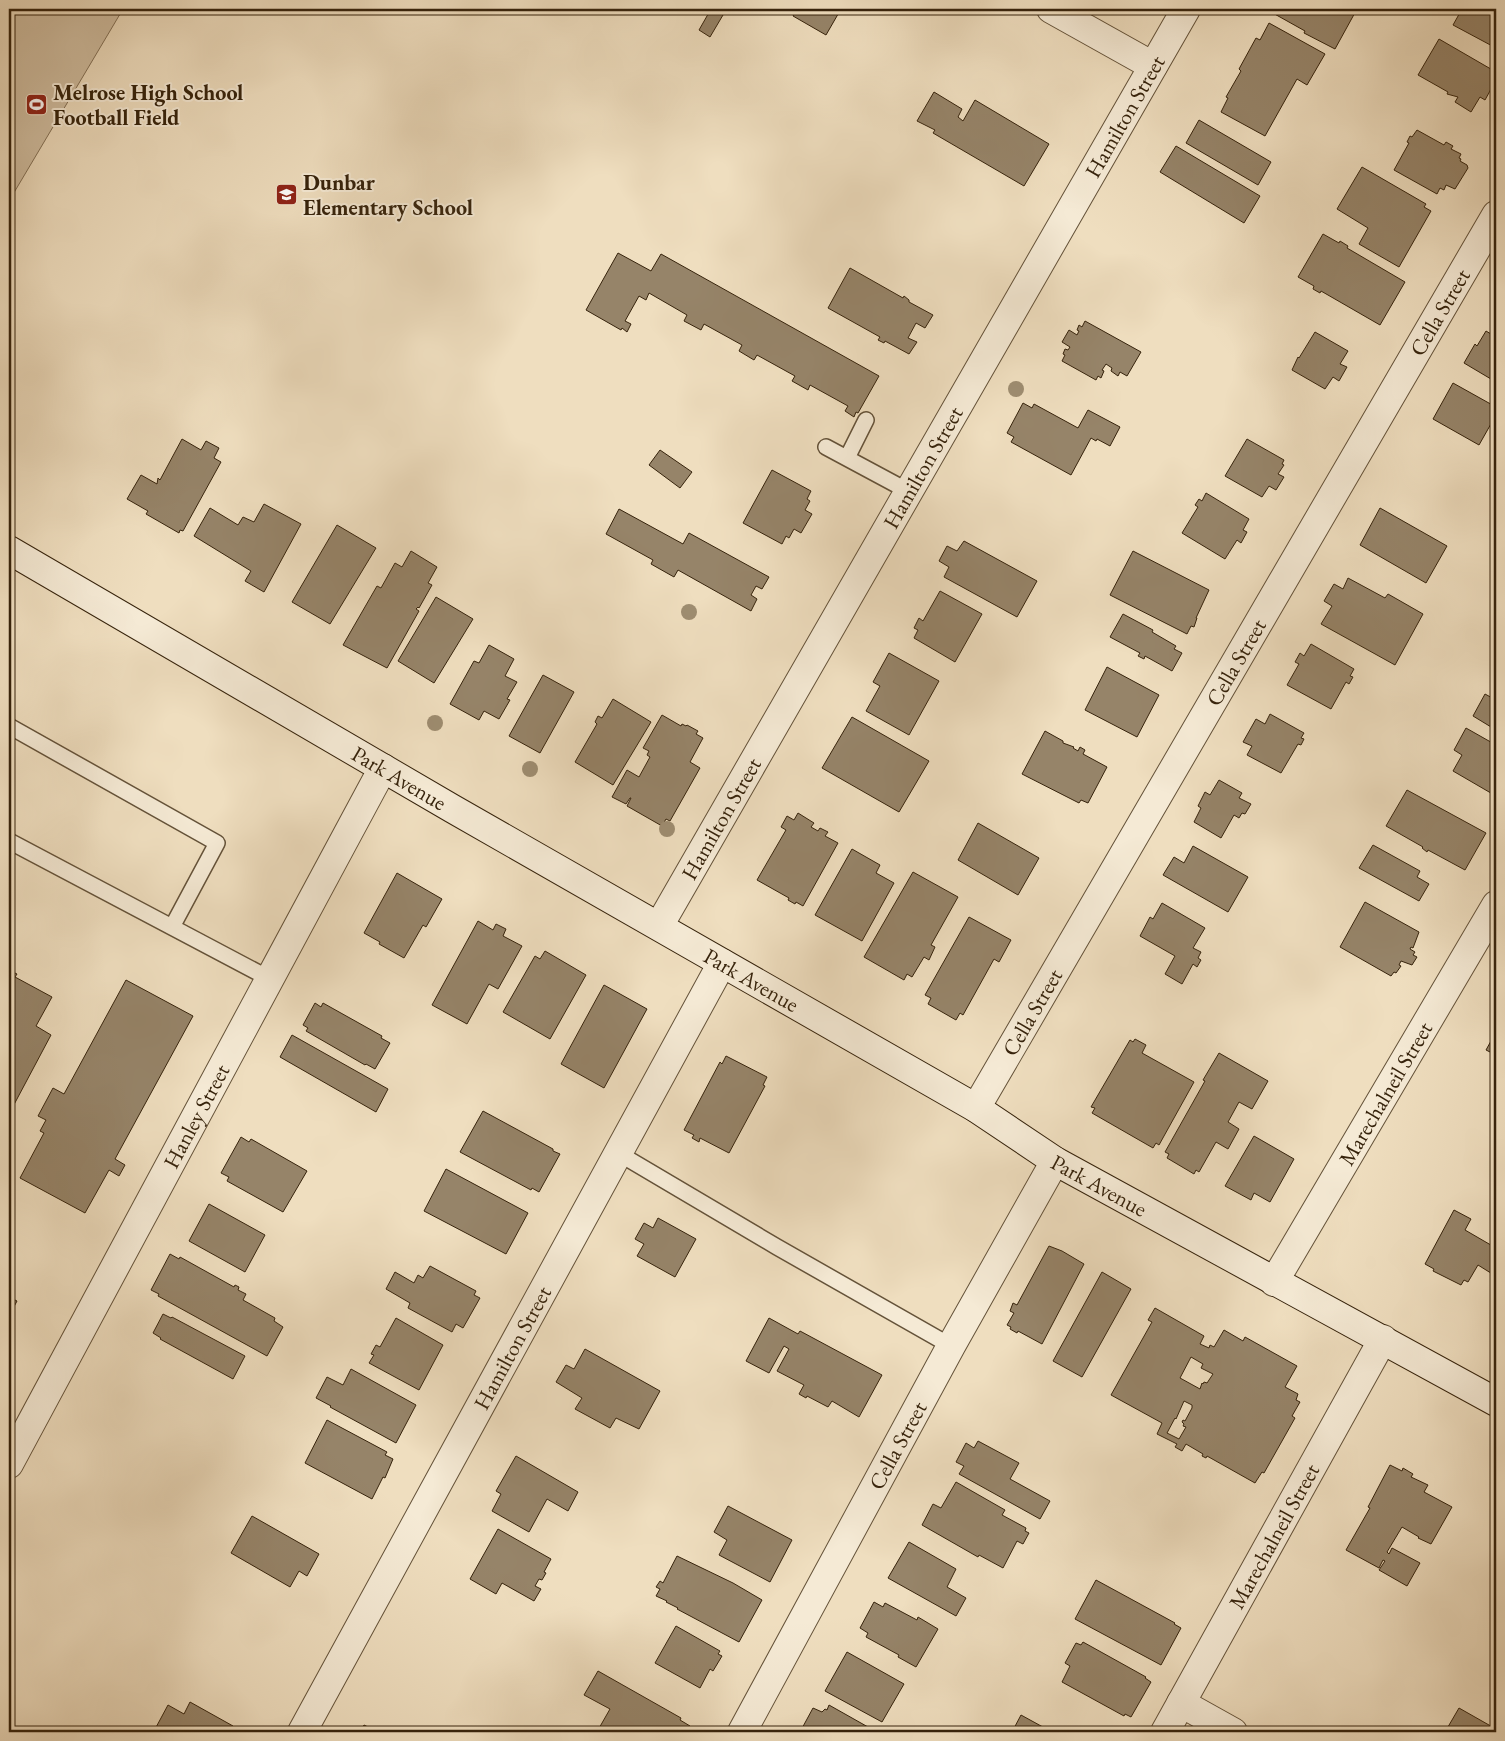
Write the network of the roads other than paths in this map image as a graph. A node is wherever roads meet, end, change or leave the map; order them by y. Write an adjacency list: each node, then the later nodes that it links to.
1 (1052, 9): 3 (street)
2 (1186, 9): 3 (street, Hamilton Street)
3 (1153, 66): 8 (street, Hamilton Street)
4 (1496, 216): 18 (street, Cella Street)
5 (866, 420): 7 (lane)
6 (826, 447): 7 (lane)
7 (847, 458): 8 (lane)
8 (908, 491): 14 (street, Hamilton Street)
9 (9, 550): 11 (street, Park Avenue)
10 (9, 726): 15 (lane)
11 (383, 768): 14 (street, Park Avenue); 17 (street, Hanley Street)
12 (9, 841): 15 (lane)
13 (1496, 905): 21 (street, Marechalneil Street)
14 (659, 926): 16 (street, Park Avenue)
15 (172, 928): 17 (lane)
16 (722, 963): 18 (street, Park Avenue); 19 (street, Hamilton Street)
17 (270, 979): 25 (street, Hanley Street)
18 (976, 1108): 20 (street, Park Avenue)
19 (618, 1153): 23 (lane); 27 (street, Hamilton Street)
20 (1055, 1161): 21 (street, Park Avenue); 23 (street, Cella Street)
21 (1274, 1282): 22 (street, Park Avenue)
22 (1383, 1340): 24 (street, Park Avenue); 26 (street, Marechalneil Street)
23 (951, 1346): 28 (street, Cella Street)
24 (1496, 1402)
25 (9, 1464)
26 (1181, 1703): 29 (street, Marechalneil Street); 30 (street)
27 (302, 1732)
28 (742, 1732)
29 (1165, 1732)
30 (1233, 1732)

